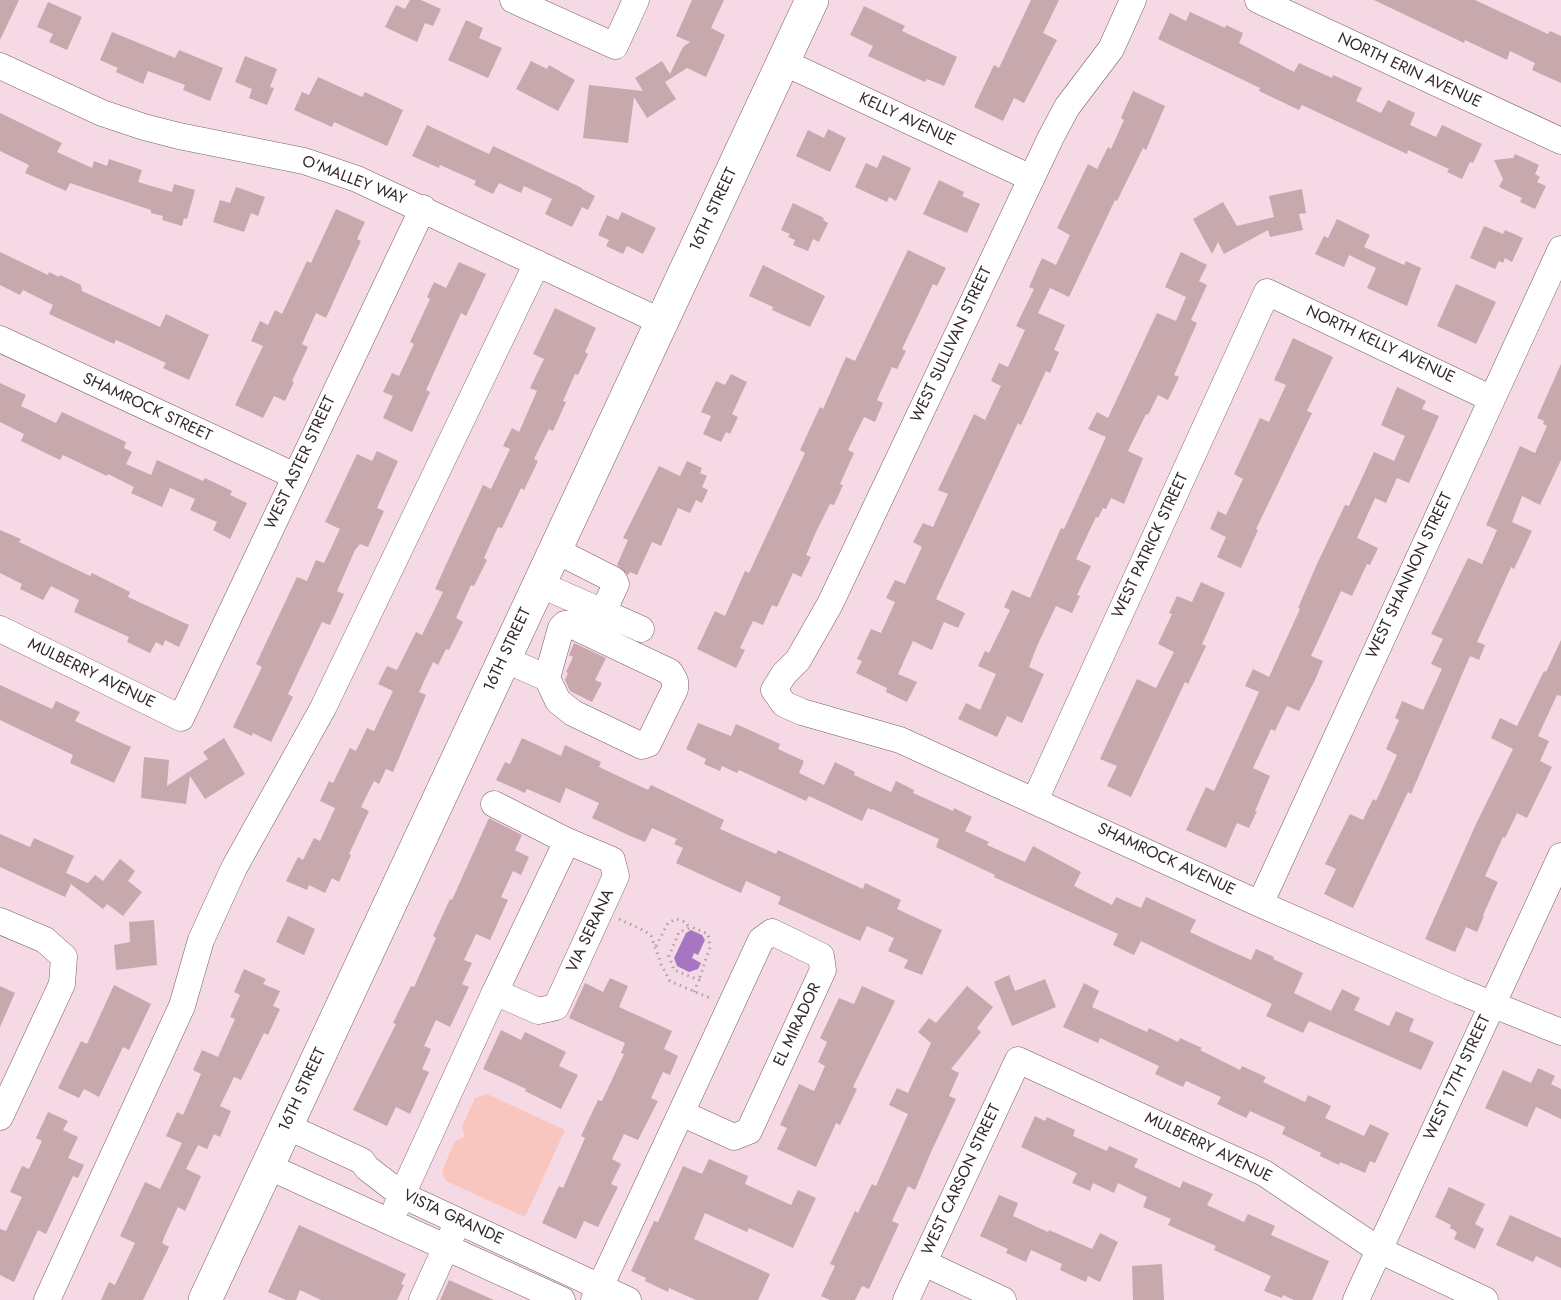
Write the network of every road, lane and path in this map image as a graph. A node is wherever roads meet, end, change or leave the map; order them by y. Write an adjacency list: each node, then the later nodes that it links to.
1 (513, 0): 2 (street)
2 (636, 0)
3 (812, 0): 6 (main road, 16TH STREET)
4 (1133, 0): 9 (street, WEST SULLIVAN STREET)
5 (1258, 0): 8 (street, NORTH ERIN AVENUE)
6 (783, 62): 9 (street, KELLY AVENUE); 15 (main road, 16TH STREET)
7 (0, 66): 10 (street, O'MALLEY WAY)
8 (1561, 141)
9 (1031, 178): 28 (street, WEST SULLIVAN STREET)
10 (423, 208): 12 (street, O'MALLEY WAY); 18 (street, WEST ASTER STREET)
11 (1561, 249): 14 (street, WEST SHANNON STREET)
12 (537, 263): 15 (street, O'MALLEY WAY); 57 (street)
13 (1267, 292): 17 (street, NORTH KELLY AVENUE); 30 (street, WEST PATRICK STREET)
14 (1551, 295): 17 (street, WEST SHANNON STREET)
15 (662, 321): 19 (main road, 16TH STREET)
16 (0, 339): 18 (street, SHAMROCK STREET)
17 (1492, 399): 34 (street, WEST SHANNON STREET)
18 (295, 476): 29 (street, WEST ASTER STREET)
19 (555, 550): 20 (main road, 16TH STREET); 21 (street)
20 (539, 584): 21 (street); 22 (main road, 16TH STREET)
21 (603, 612): 24 (street)
22 (523, 619): 25 (street); 26 (main road, 16TH STREET)
23 (0, 629): 29 (street, MULBERRY AVENUE)
24 (641, 629)
25 (559, 636): 27 (street); 27 (street)
26 (504, 659): 27 (street); 48 (main road, 16TH STREET)
27 (547, 678)
28 (774, 690): 30 (street, SHAMROCK AVENUE)
29 (181, 718)
30 (1035, 800): 34 (street, SHAMROCK AVENUE)
31 (494, 804): 32 (street)
32 (567, 841): 40 (street); 40 (street, VIA SERANA)
33 (1561, 856): 43 (street, WEST 17TH STREET)
34 (1260, 904): 43 (street, SHAMROCK AVENUE)
35 (611, 915): 38 (path)
36 (0, 921): 47 (street)
37 (689, 928): 38 (path); 39 (path); 39 (path)
38 (656, 946): 41 (path)
39 (699, 980): 41 (path)
40 (495, 992): 50 (street)
41 (694, 992): 42 (path)
42 (718, 1002)
43 (1492, 1005): 44 (street, SHAMROCK AVENUE); 54 (street, WEST 17TH STREET)
44 (1561, 1032)
45 (1018, 1060): 54 (street, MULBERRY AVENUE); 55 (street, WEST CARSON STREET)
46 (681, 1113): 46 (street, EL MIRADOR); 56 (street, EL MIRADOR)
47 (0, 1117)
48 (286, 1126): 49 (main road, 16TH STREET); 50 (street, VISTA GRANDE)
49 (267, 1166): 52 (street, VISTA GRANDE); 58 (main road, 16TH STREET)
50 (402, 1195): 51 (street, VISTA GRANDE); 52 (street)
51 (458, 1221): 53 (street); 56 (street, VISTA GRANDE)
52 (389, 1222): 53 (street, VISTA GRANDE)
53 (446, 1248): 59 (street); 60 (street, VISTA GRANDE)
54 (1379, 1250): 64 (street, WEST 17TH STREET); 65 (street, MULBERRY AVENUE)
55 (924, 1263): 62 (street, WEST CARSON STREET); 63 (street)
56 (596, 1294): 61 (street, VISTA GRANDE)
57 (47, 1300)
58 (205, 1300)
59 (422, 1300)
60 (562, 1300)
61 (628, 1300)
62 (906, 1300)
63 (1003, 1300)
64 (1356, 1300)
65 (1485, 1300)

